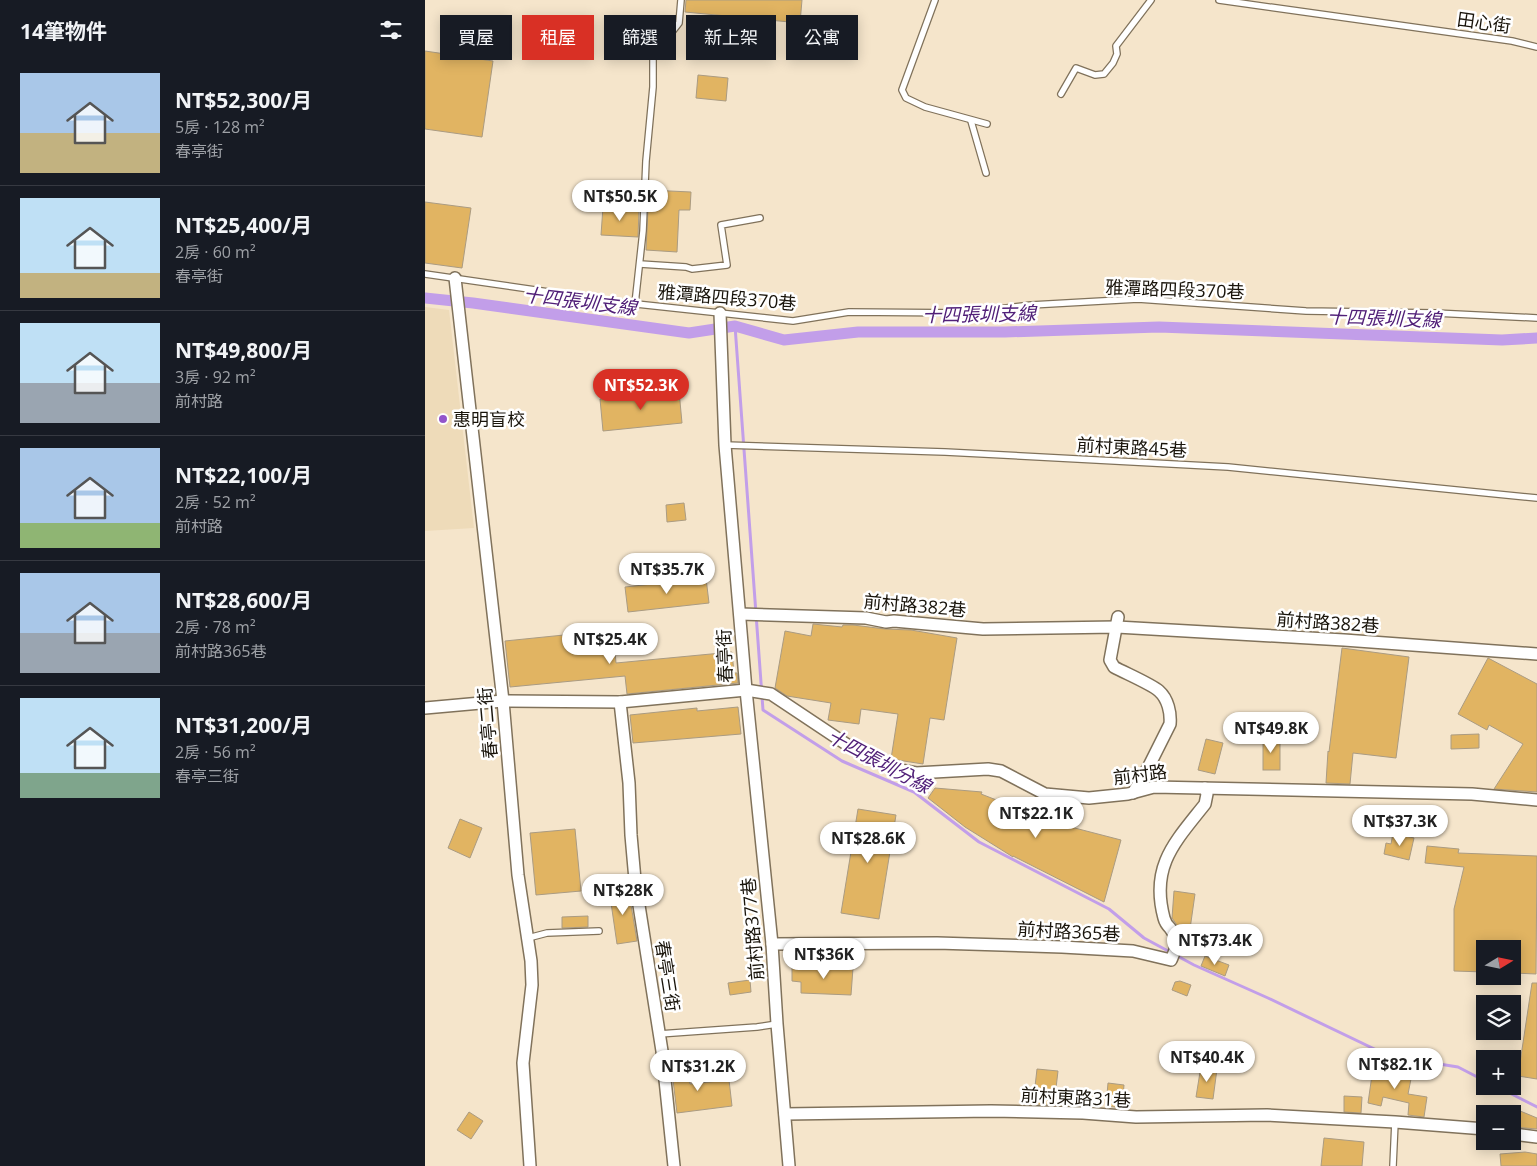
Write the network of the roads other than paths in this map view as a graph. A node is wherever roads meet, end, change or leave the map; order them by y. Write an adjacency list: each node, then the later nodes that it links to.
1 (681, 0): 11 (lane)
2 (935, 0): 7 (lane)
3 (1151, 0): 6 (lane)
4 (1219, 0): 5 (lane, 田心街)
5 (1537, 46)
6 (1061, 94)
7 (971, 121): 8 (lane); 9 (lane)
8 (987, 124)
9 (987, 173)
10 (760, 218): 11 (lane)
11 (639, 264): 14 (lane)
12 (425, 274): 13 (lane, 雅潭路四段370巷)
13 (455, 278): 14 (lane, 雅潭路四段370巷); 23 (street, 春亭二街)
14 (635, 304): 16 (lane, 雅潭路四段370巷)
15 (1537, 318): 16 (lane, 雅潭路四段370巷)
16 (721, 323): 17 (street, 春亭街)
17 (725, 445): 18 (lane, 前村東路45巷); 19 (street, 春亭街)
18 (1537, 498)
19 (740, 614): 20 (street, 前村路382巷); 22 (street, 春亭街)
20 (1117, 622): 21 (street, 前村路382巷); 27 (street)
21 (1537, 654)
22 (746, 690): 24 (street, 春亭街); 27 (street, 前村路); 31 (street, 前村路377巷)
23 (503, 701): 24 (street, 春亭街); 25 (street, 春亭街); 30 (street, 春亭二街)
24 (620, 702): 33 (street, 春亭三街)
25 (425, 708)
26 (1205, 788): 27 (street, 前村路); 28 (street, 前村路); 31 (street, 前村路365巷)
27 (1133, 793)
28 (1537, 800)
29 (599, 930): 30 (lane)
30 (528, 938): 39 (street, 春亭二街)
31 (772, 944): 32 (street, 前村路377巷)
32 (777, 1024): 33 (lane); 34 (street, 前村路377巷)
33 (659, 1034): 40 (street, 春亭三街)
34 (785, 1114): 35 (street, 前村東路31巷); 41 (street, 前村路377巷)
35 (1395, 1122): 36 (street, 前村東路31巷); 42 (lane)
36 (1476, 1129)
37 (1521, 1135): 38 (street)
38 (1537, 1137)
39 (530, 1166)
40 (674, 1166)
41 (789, 1166)
42 (1393, 1166)

